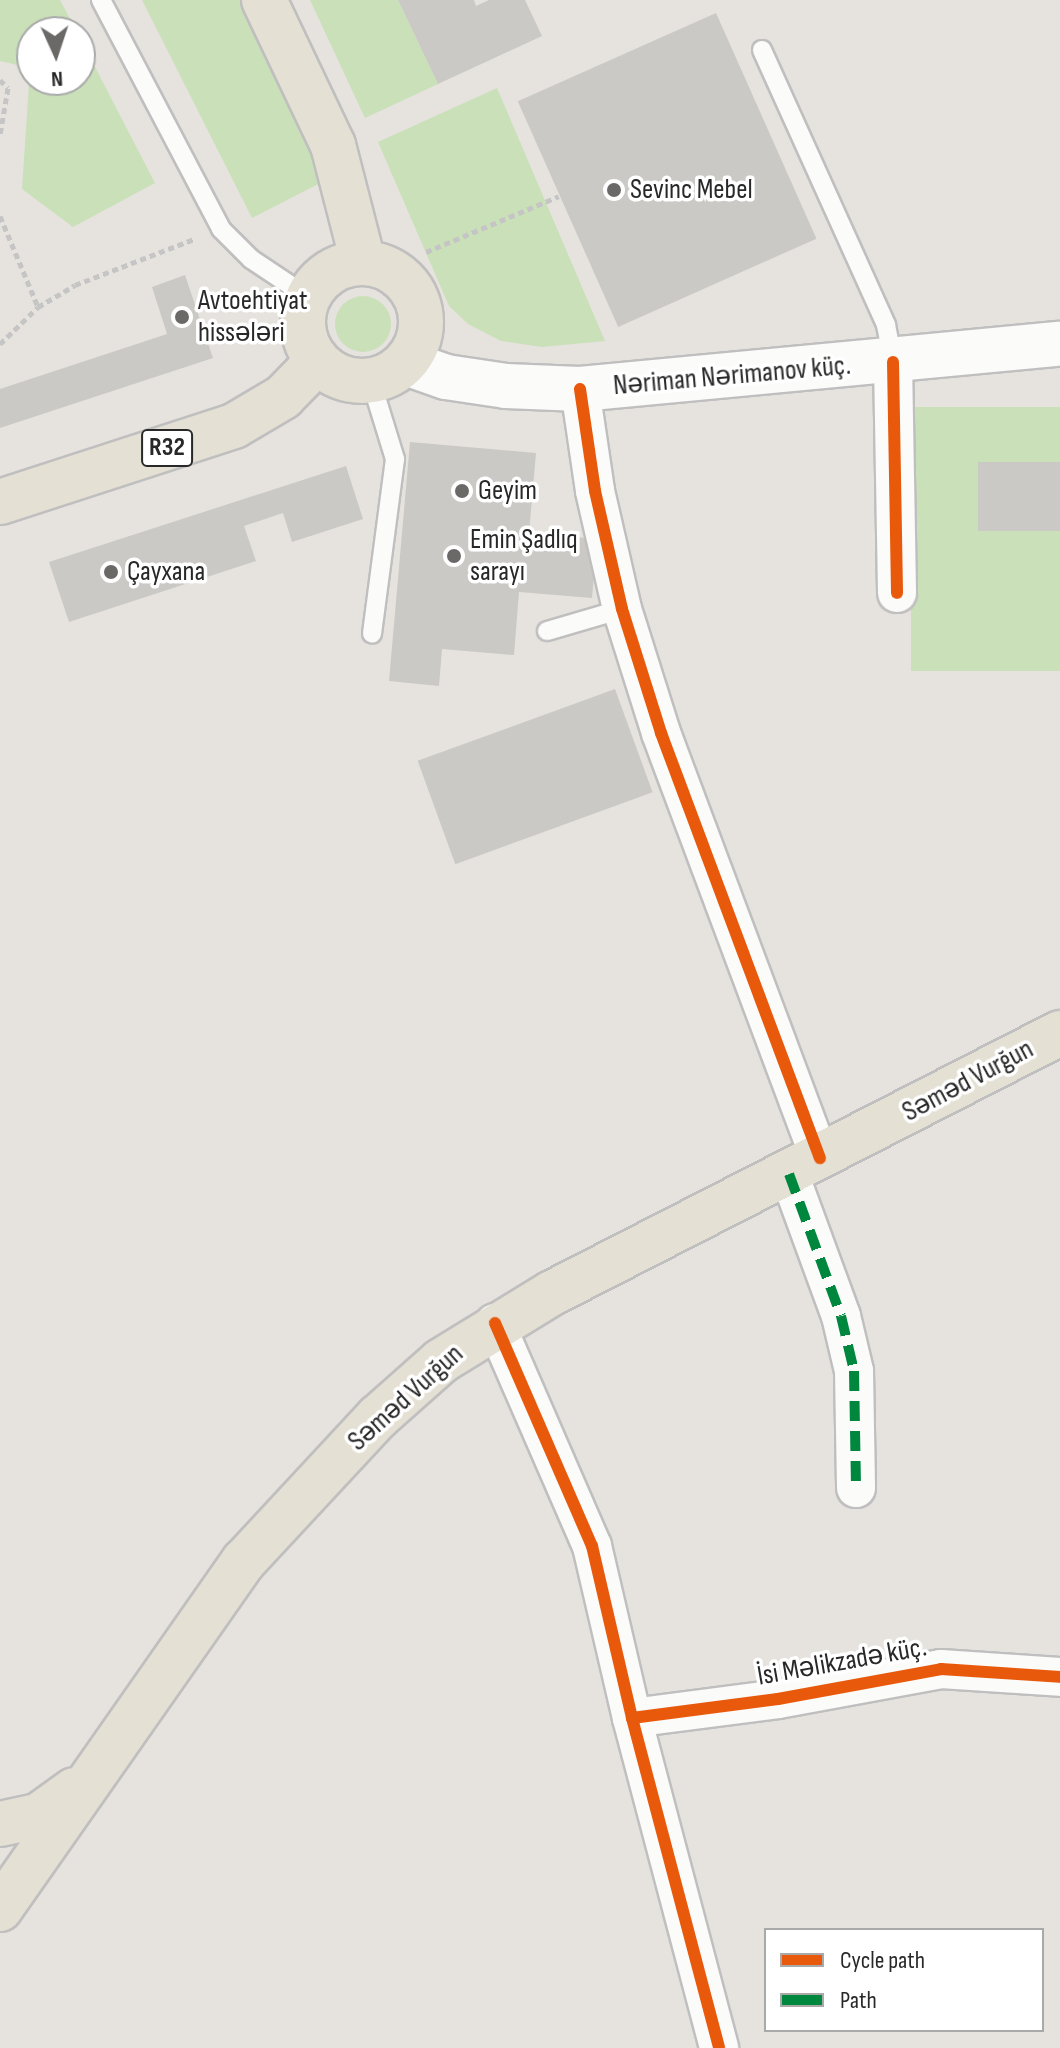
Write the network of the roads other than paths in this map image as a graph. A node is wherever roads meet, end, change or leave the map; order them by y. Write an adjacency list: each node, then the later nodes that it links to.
1 (101, 0): 5 (lane)
2 (264, 0): 4 (main road)
3 (762, 50): 8 (lane)
4 (363, 262): 5 (main road); 9 (main road)
5 (308, 297): 7 (main road)
6 (1060, 344): 8 (main road, Nəriman Nərimanov küç.)
7 (317, 362): 9 (main road); 11 (main road, R32)
8 (893, 362): 10 (main road, Nəriman Nərimanov küç.); 12 (street)
9 (388, 372): 10 (main road, Nəriman Nərimanov küç.); 15 (lane)
10 (580, 389): 13 (street)
11 (0, 502)
12 (897, 593)
13 (622, 609): 14 (lane); 17 (street)
14 (547, 631)
15 (372, 633)
16 (1060, 1033): 17 (main road, Səməd Vurğun)
17 (805, 1166): 18 (main road, Səməd Vurğun); 19 (street)
18 (495, 1323): 21 (street); 22 (main road, Səməd Vurğun)
19 (856, 1488)
20 (1060, 1677): 21 (street, İsi Məlikzadə küç.)
21 (632, 1718): 25 (street)
22 (89, 1779): 23 (main road); 24 (main road, Səməd Vurğun)
23 (0, 1824)
24 (0, 1909)
25 (719, 2048)

